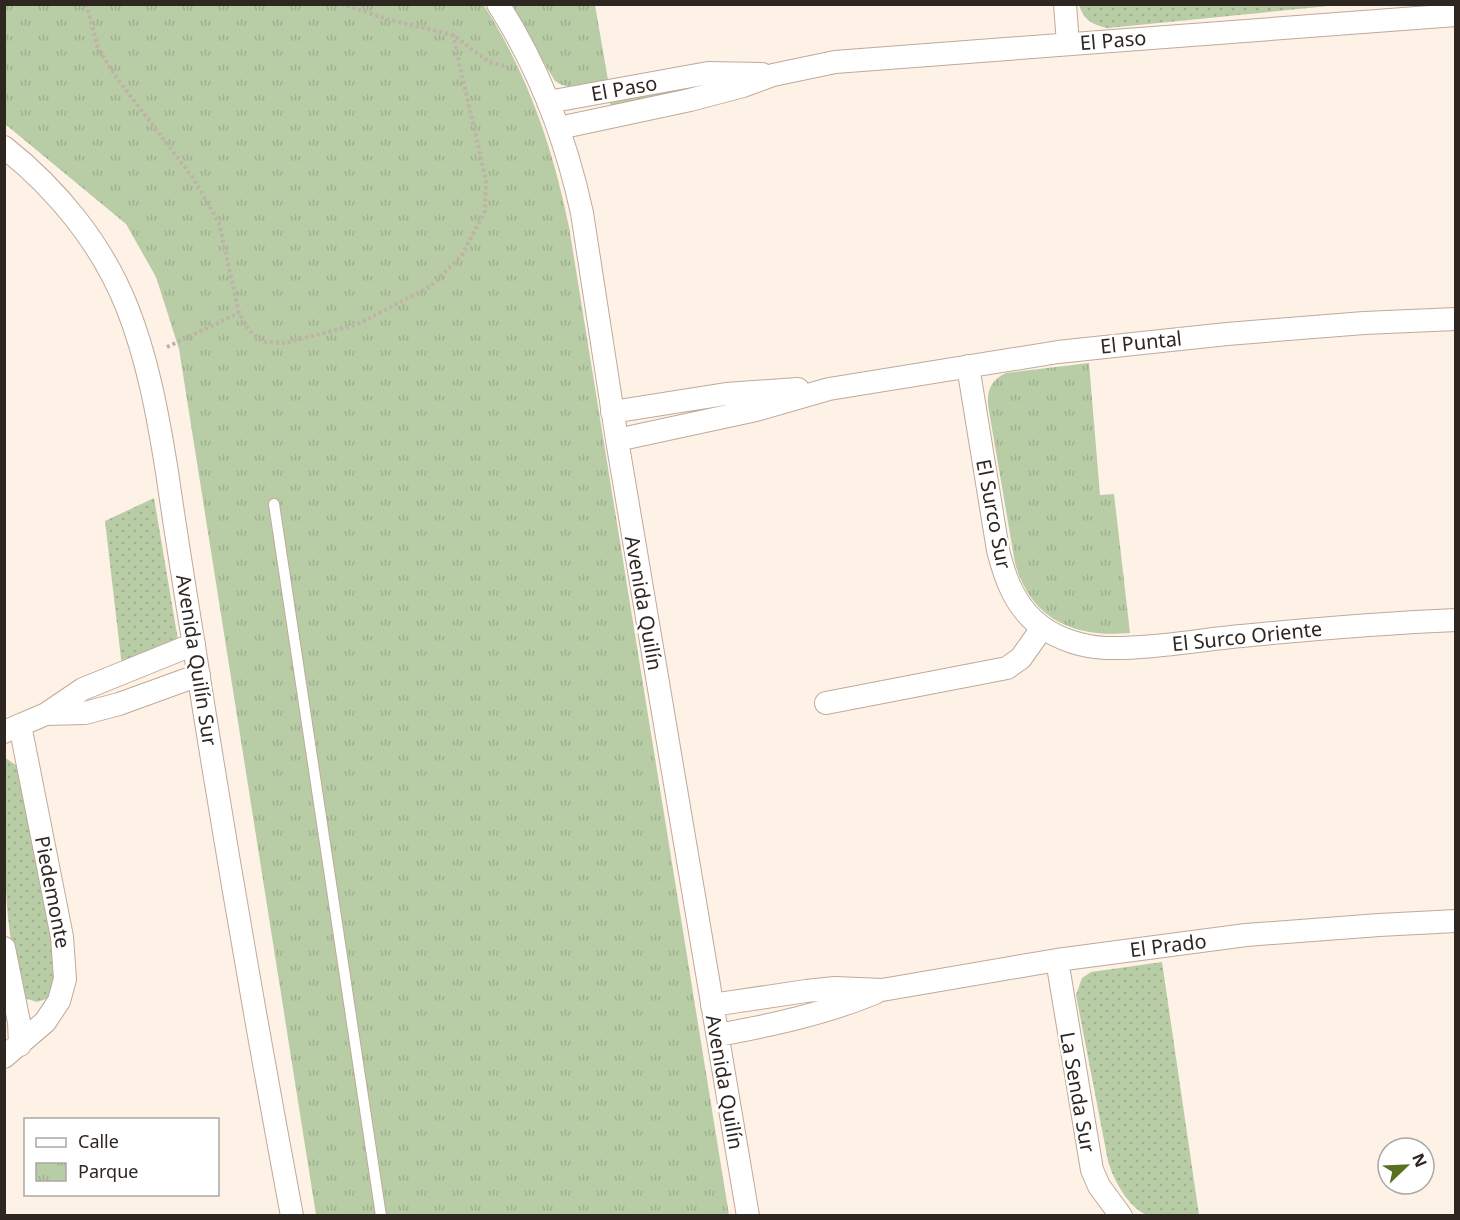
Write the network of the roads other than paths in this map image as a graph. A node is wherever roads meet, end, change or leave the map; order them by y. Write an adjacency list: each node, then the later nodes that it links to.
1 (498, 4): 7 (street, Avenida Quilín)
2 (1065, 4): 5 (street)
3 (1403, 11): 4 (street, El Paso); 5 (street, El Paso)
4 (1455, 15)
5 (1068, 44): 6 (street, El Paso)
6 (772, 75): 7 (street, El Paso); 8 (street, El Paso)
7 (548, 102): 8 (street, Avenida Quilín)
8 (558, 128): 13 (street, Avenida Quilín)
9 (4, 147): 18 (street, Avenida Quilín Sur)
10 (1455, 319): 11 (street, El Puntal)
11 (968, 366): 12 (street, El Puntal); 17 (street, El Surco Sur)
12 (829, 388): 13 (street, El Puntal); 14 (street, El Puntal)
13 (612, 412): 14 (street, Avenida Quilín)
14 (617, 440): 27 (street, Avenida Quilín)
15 (274, 504): 31 (lane)
16 (1455, 620): 17 (street, El Surco Oriente)
17 (1042, 628): 20 (street)
18 (194, 644): 19 (street, Avenida Quilín Sur); 21 (street, Piedemonte)
19 (199, 675): 21 (street, Piedemonte); 30 (street, Avenida Quilín Sur)
20 (826, 703)
21 (46, 714): 22 (street, Piedemonte)
22 (12, 729): 29 (street, Piedemonte)
23 (1455, 921): 25 (street, El Prado)
24 (4, 948): 29 (street, Piedemonte)
25 (1057, 960): 26 (street, El Prado); 33 (street, La Senda Sur)
26 (882, 990): 27 (street, El Prado); 28 (street, El Prado)
27 (712, 1005): 28 (street, Avenida Quilín)
28 (718, 1035): 32 (street, Avenida Quilín)
29 (12, 1051)
30 (292, 1215)
31 (381, 1215)
32 (748, 1215)
33 (1121, 1215)

